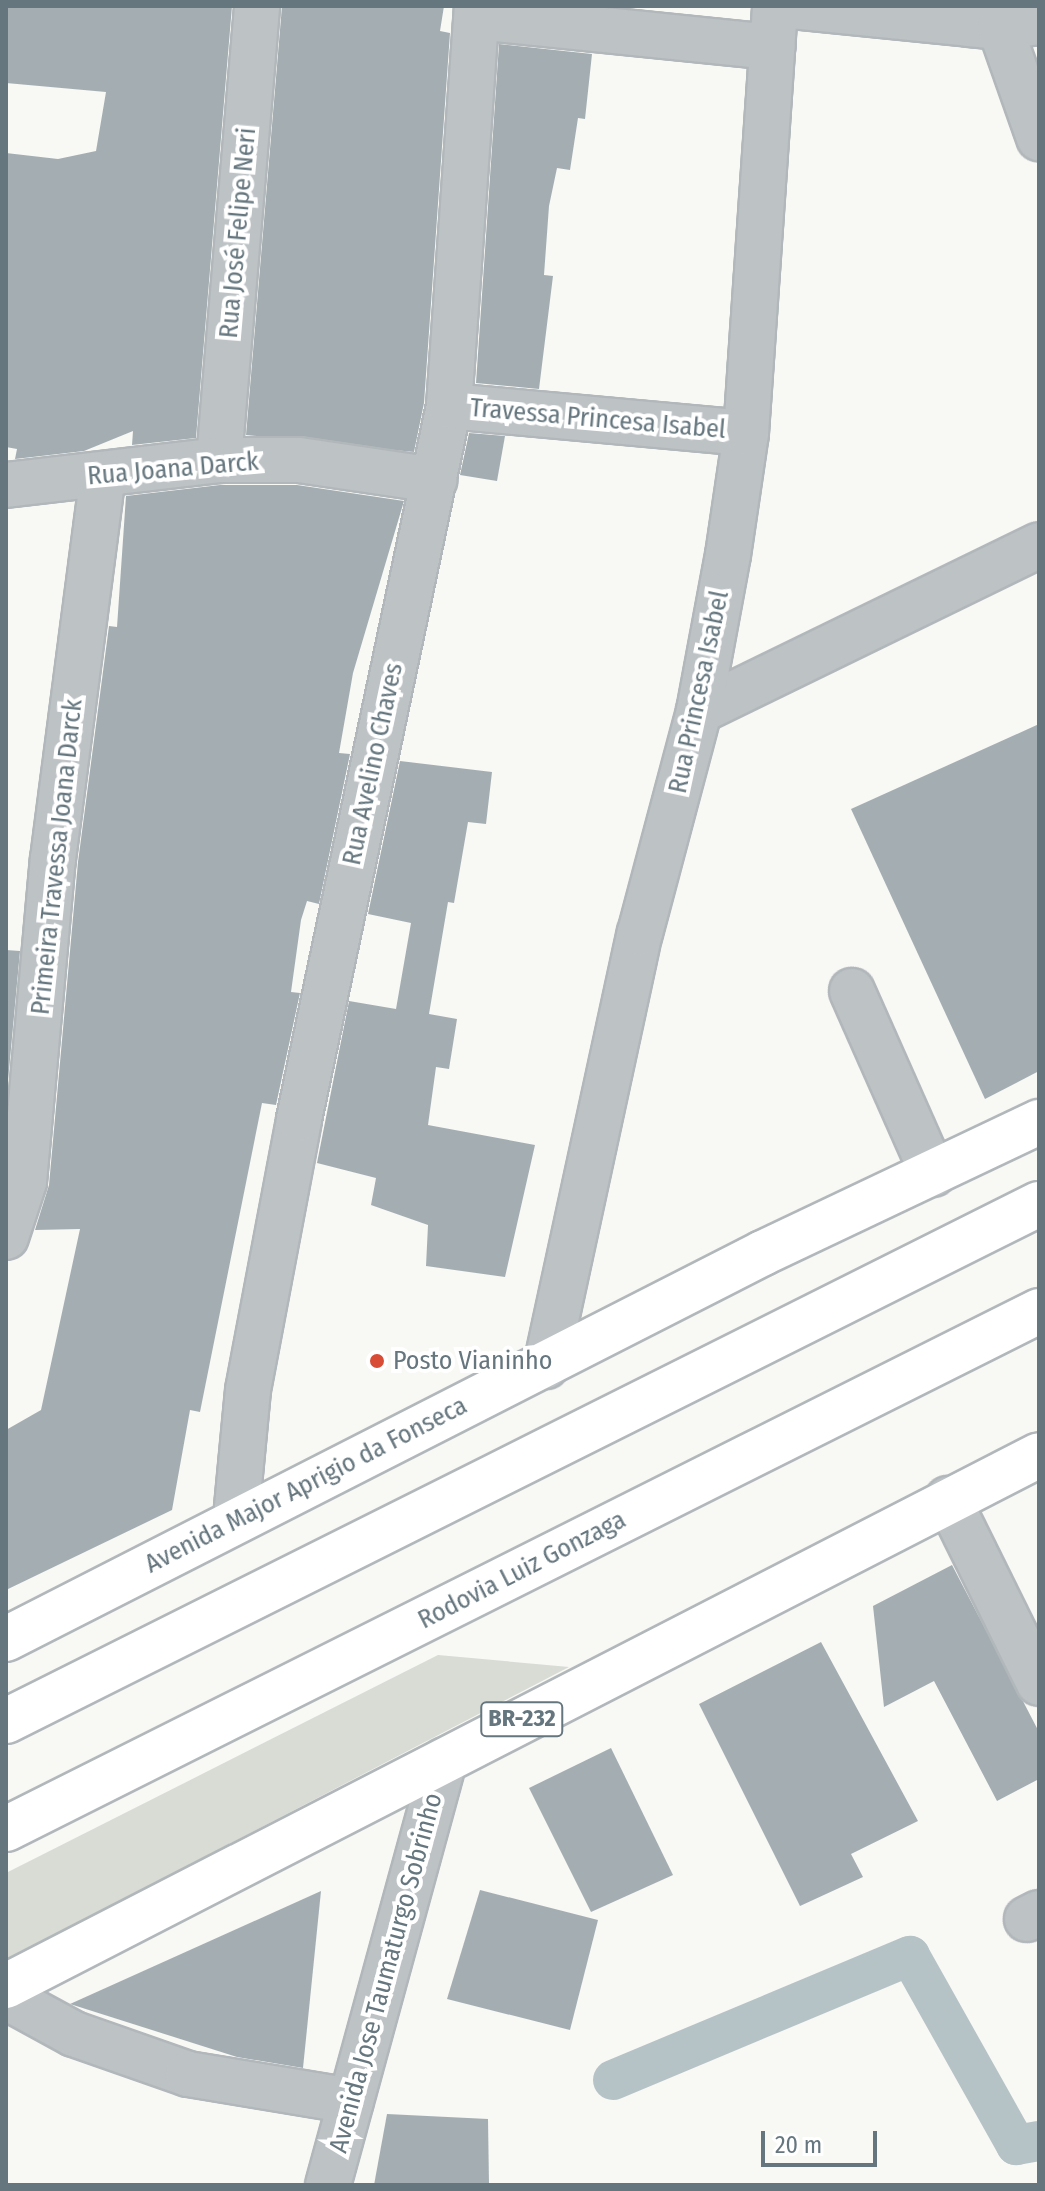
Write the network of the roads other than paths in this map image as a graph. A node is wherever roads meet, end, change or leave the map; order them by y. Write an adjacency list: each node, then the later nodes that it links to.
1 (257, 6): 9 (street, Rua José Felipe Neri)
2 (792, 6): 4 (street)
3 (477, 11): 5 (street); 7 (street, Rua Avelino Chaves)
4 (1020, 25): 6 (street)
5 (774, 26): 8 (street, Rua Princesa Isabel)
6 (1039, 138)
7 (449, 406): 8 (street, Travessa Princesa Isabel); 11 (street, Rua Avelino Chaves)
8 (746, 433): 14 (street, Rua Princesa Isabel)
9 (219, 460): 10 (street, Rua Joana Darck); 11 (street, Rua Joana Darck)
10 (103, 476): 12 (street, Rua Joana Darck); 19 (street, Primeira Travessa Joana Darck)
11 (435, 480): 24 (street, Rua Avelino Chaves)
12 (6, 485)
13 (1039, 545): 14 (street)
14 (699, 711): 21 (street, Rua Princesa Isabel)
15 (852, 991): 17 (street)
16 (1039, 1122): 17 (main road, Avenida Major Aprigio da Fonseca)
17 (933, 1174): 21 (main road, Avenida Major Aprigio da Fonseca)
18 (1039, 1204): 27 (main road)
19 (6, 1237)
20 (1039, 1311): 29 (main road, Rodovia Luiz Gonzaga)
21 (546, 1366): 24 (main road, Avenida Major Aprigio da Fonseca)
22 (1039, 1455): 23 (main road, BR-232)
23 (948, 1499): 26 (street); 28 (main road, BR-232)
24 (236, 1517): 25 (main road, Avenida Major Aprigio da Fonseca)
25 (6, 1639)
26 (1039, 1683)
27 (6, 1721)
28 (444, 1761): 30 (main road, BR-232); 32 (street, Avenida Jose Taumaturgo Sobrinho)
29 (6, 1829)
30 (6, 1986)
31 (6, 1997): 32 (street)
32 (351, 2101): 33 (street, Avenida Jose Taumaturgo Sobrinho)
33 (328, 2185)

